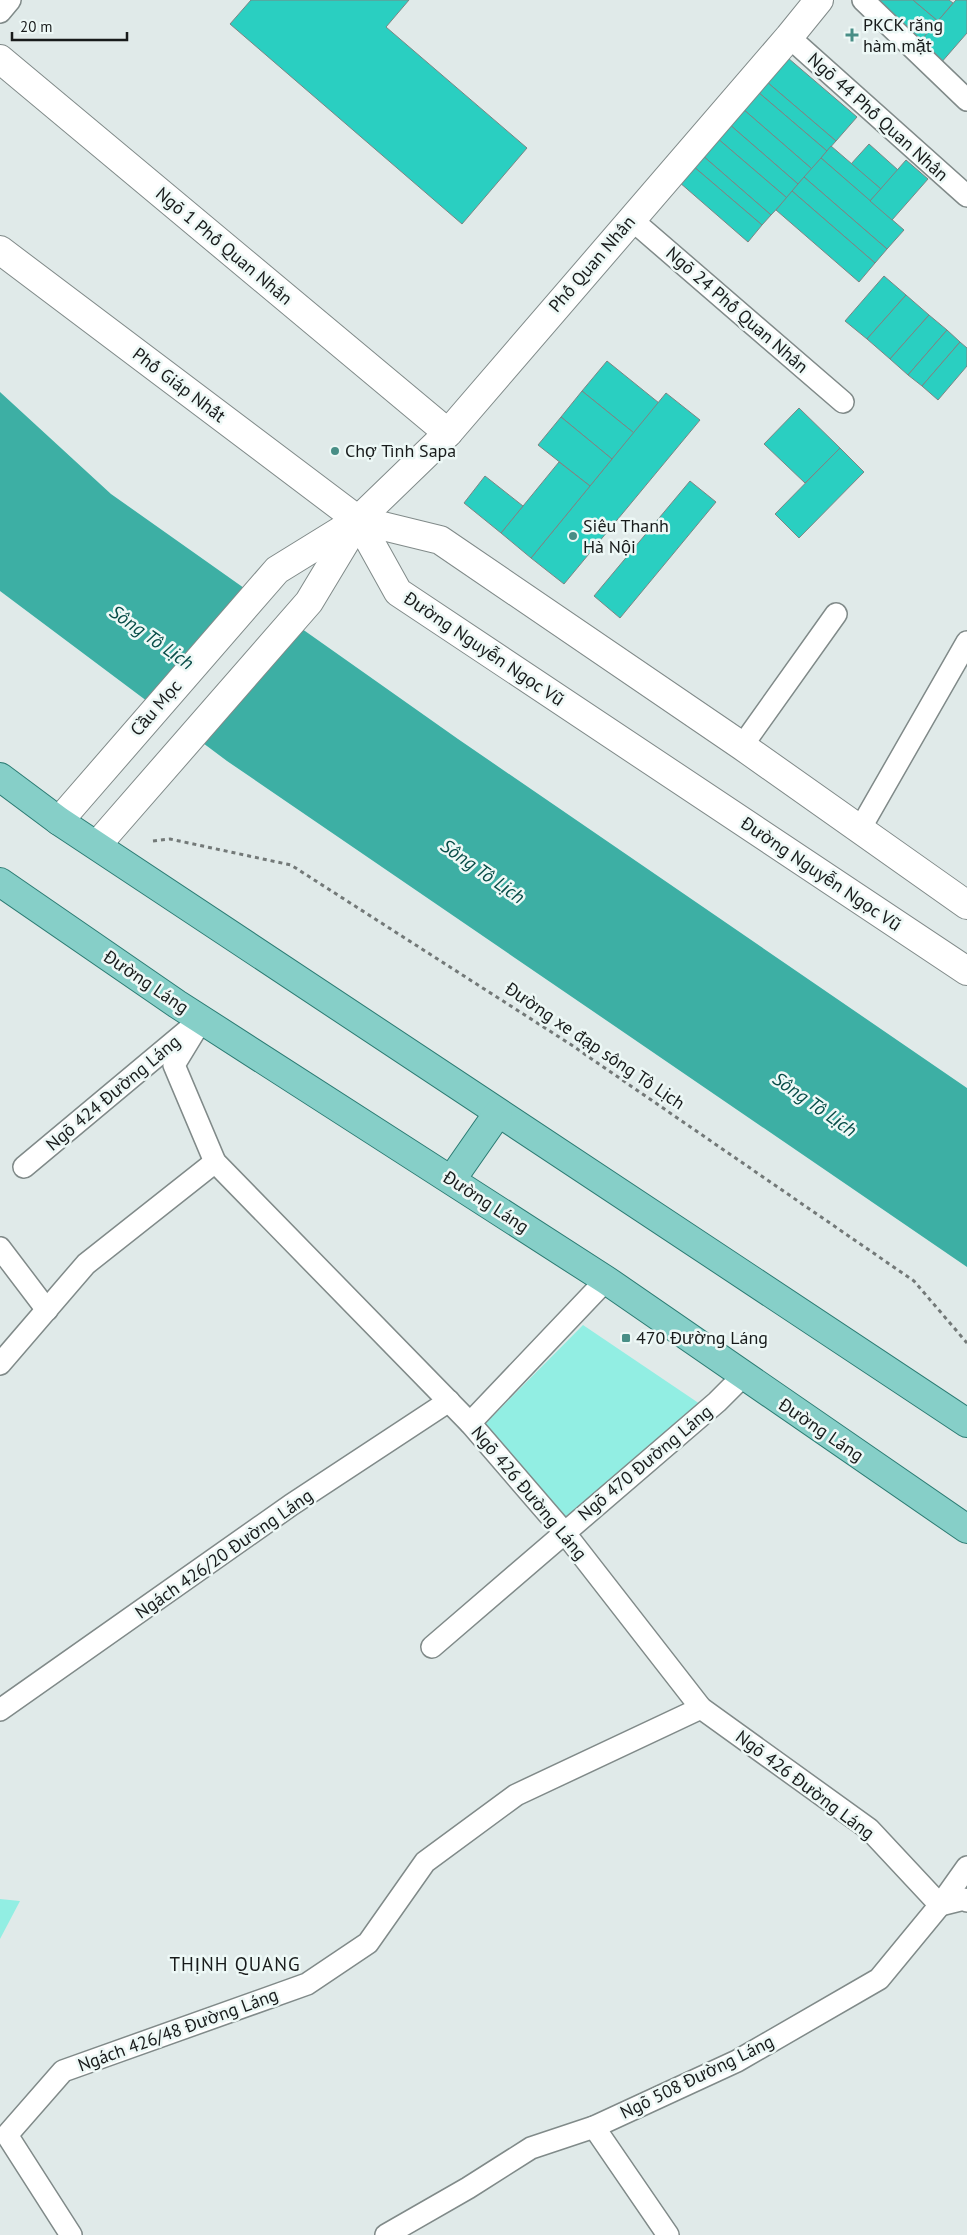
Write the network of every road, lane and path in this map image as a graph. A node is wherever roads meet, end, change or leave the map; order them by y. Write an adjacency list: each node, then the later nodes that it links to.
1 (10, 0): 4 (lane)
2 (819, 0): 5 (street, Phố Quan Nhân)
3 (863, 0): 7 (lane)
4 (0, 12)
5 (790, 37): 8 (lane, Ngõ 44 Phố Quan Nhân); 9 (street, Phố Quan Nhân)
6 (0, 60): 12 (street, Ngõ 1 Phố Quan Nhân)
7 (967, 100)
8 (967, 196)
9 (631, 218): 11 (lane, Ngõ 24 Phố Quan Nhân); 12 (street, Phố Quan Nhân)
10 (0, 250): 13 (street, Phố Giáp Nhất)
11 (843, 402)
12 (448, 433): 13 (street, Phố Quan Nhân)
13 (358, 520): 14 (street, Phố Quan Nhân); 17 (street); 22 (street, Phố Quan Nhân); 25 (street, Đường Nguyễn Ngọc Vũ)
14 (276, 570): 19 (street, Cầu Mọc)
15 (836, 614): 17 (lane)
16 (967, 642): 20 (lane)
17 (742, 746): 20 (street)
18 (0, 777): 19 (main road)
19 (60, 821): 22 (main road)
20 (860, 830): 24 (street)
21 (170, 839): 34 (path, Đường xe đạp sông Tô Lịch)
22 (97, 845): 27 (main road)
23 (0, 882): 26 (main road, Đường Láng)
24 (967, 905)
25 (967, 971)
26 (202, 1019): 28 (lane, Ngõ 426 Đường Láng); 29 (lane, Ngõ 424 Đường Láng); 30 (main road, Đường Láng)
27 (498, 1113): 30 (main road); 39 (main road)
28 (215, 1162): 33 (lane); 37 (lane, Ngõ 426 Đường Láng)
29 (24, 1167)
30 (452, 1179): 32 (main road, Đường Láng)
31 (0, 1248): 33 (lane)
32 (606, 1280): 36 (main road, Đường Láng); 38 (lane)
33 (47, 1310): 35 (lane)
34 (967, 1343)
35 (0, 1364)
36 (743, 1376): 40 (main road, Đường Láng); 41 (lane, Ngõ 470 Đường Láng)
37 (449, 1401): 38 (lane, Ngõ 426 Đường Láng); 44 (lane, Ngách 426/20 Đường Láng)
38 (470, 1423): 41 (lane, Ngõ 426 Đường Láng)
39 (967, 1423)
40 (967, 1530)
41 (564, 1532): 42 (lane, Ngõ 470 Đường Láng); 43 (lane, Ngõ 426 Đường Láng)
42 (432, 1646)
43 (700, 1708): 47 (lane, Ngõ 426 Đường Láng); 49 (lane, Ngách 426/48 Đường Láng)
44 (0, 1710)
45 (967, 1867): 47 (lane, Ngõ 508 Đường Láng)
46 (967, 1901): 47 (lane)
47 (940, 1905): 48 (lane, Ngõ 508 Đường Láng)
48 (594, 2126): 51 (lane, Ngõ 508 Đường Láng); 52 (lane)
49 (4, 2137): 50 (lane, Ngách 426/48 Đường Láng)
50 (71, 2235)
51 (386, 2235)
52 (668, 2235)

